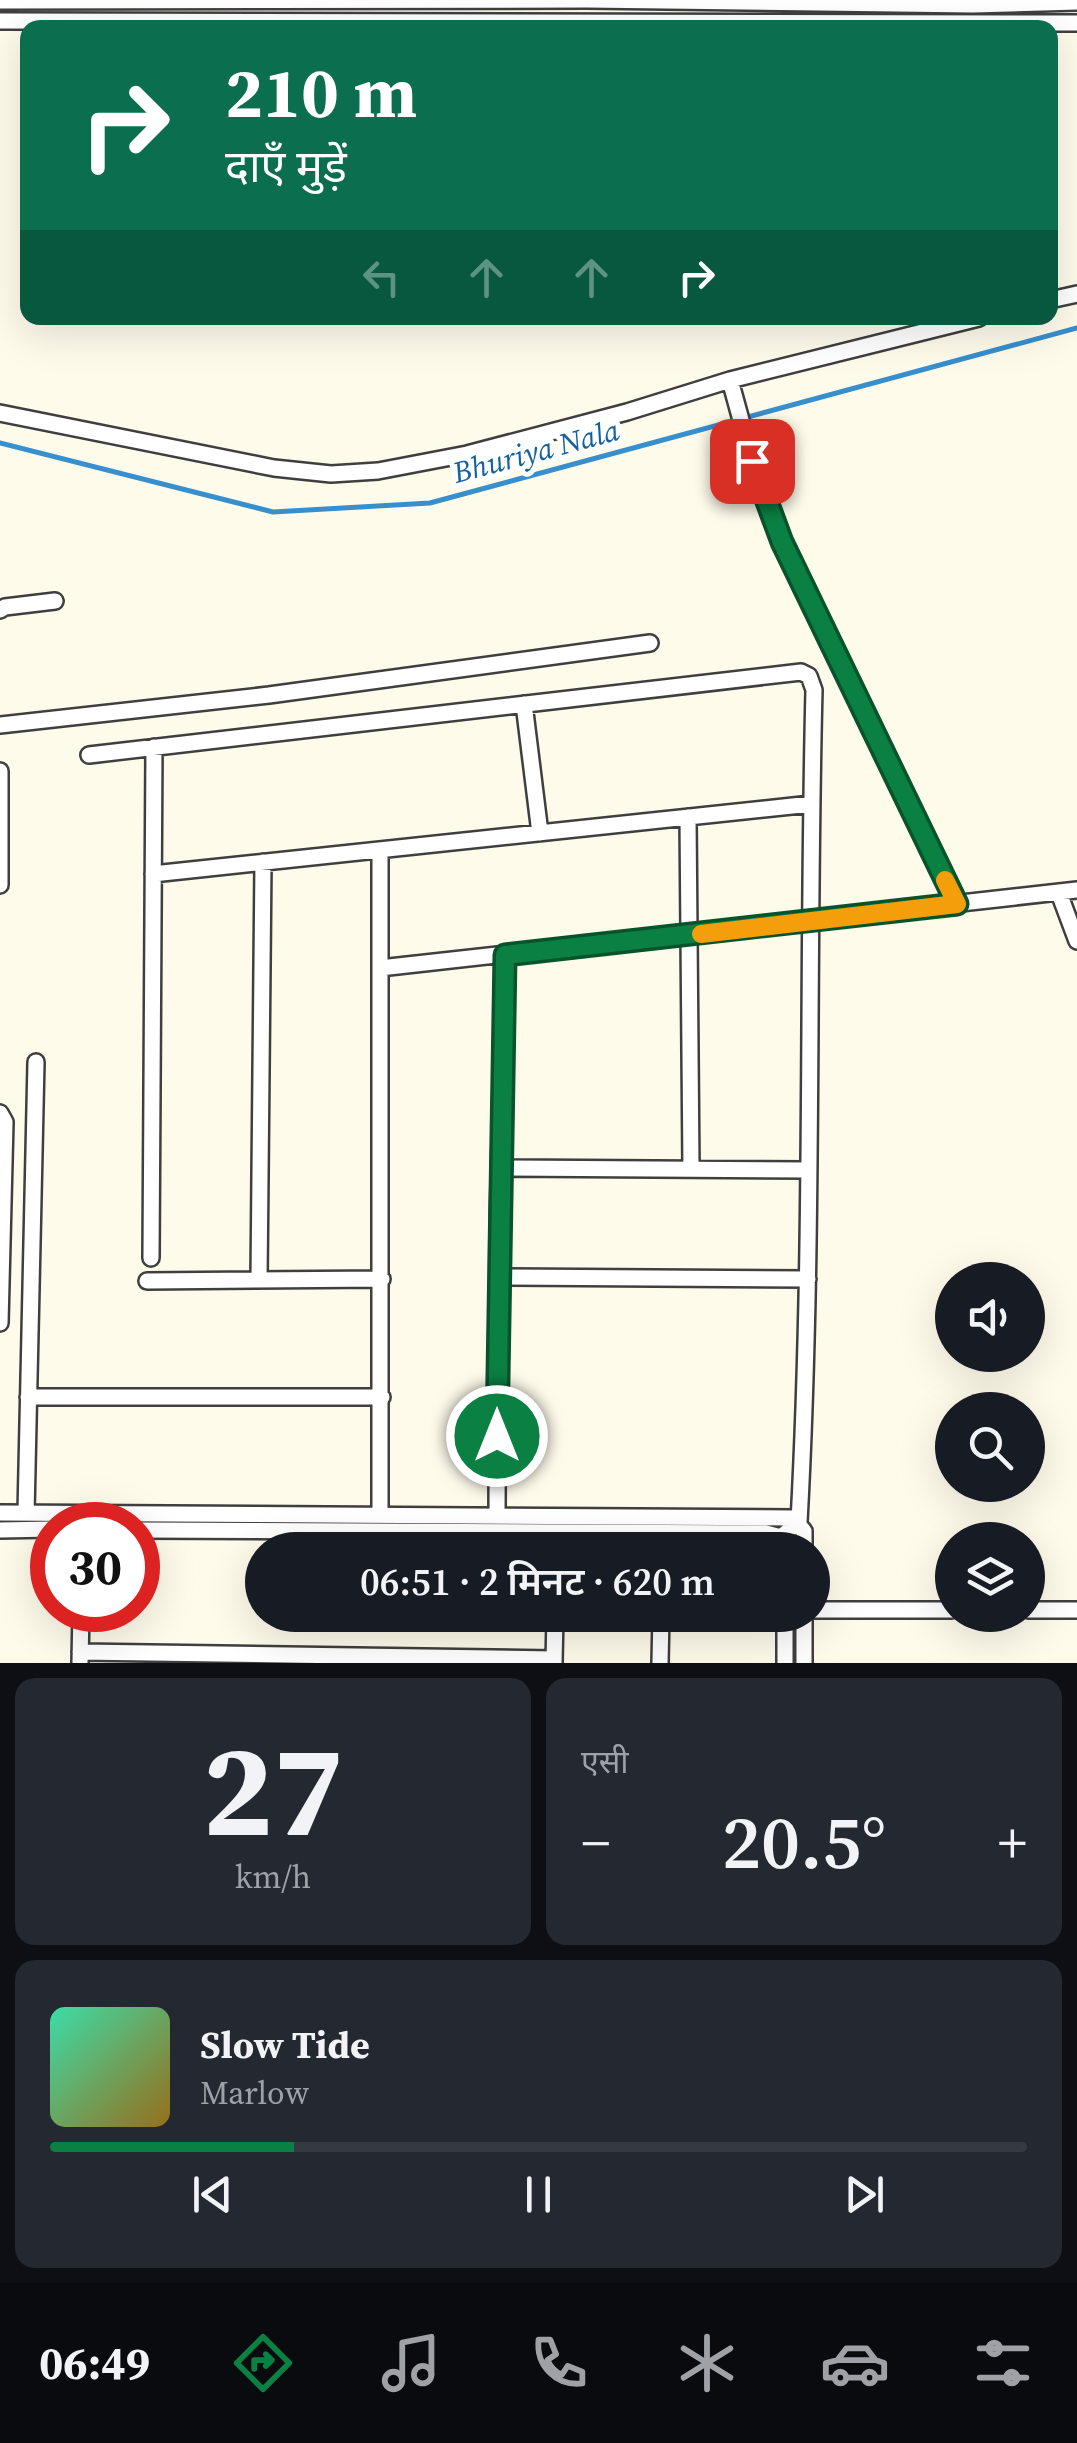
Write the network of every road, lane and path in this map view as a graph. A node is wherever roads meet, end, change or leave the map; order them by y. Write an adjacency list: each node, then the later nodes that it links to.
1 (33, 0): 4 (street); 5 (street)
2 (472, 0): 3 (street); 5 (street)
3 (587, 0): 6 (street)
4 (0, 1)
5 (336, 1)
6 (1077, 2)
7 (953, 325): 8 (street)
8 (731, 387): 9 (street); 27 (street)
9 (0, 413)
10 (54, 602): 11 (street)
11 (0, 610)
12 (650, 644): 14 (street)
13 (524, 704): 15 (street); 18 (street); 20 (street)
14 (0, 725)
15 (154, 747): 16 (street); 23 (street)
16 (89, 755)
17 (0, 771): 24 (street)
18 (811, 804): 19 (street); 28 (street)
19 (688, 817): 20 (street); 29 (street)
20 (540, 832): 21 (street)
21 (380, 850): 22 (street); 32 (street)
22 (263, 862): 23 (street); 41 (street)
23 (153, 874): 38 (street)
24 (0, 884)
25 (1077, 890): 26 (street)
26 (1059, 893): 27 (street); 30 (street)
27 (957, 904): 28 (street)
28 (808, 922): 29 (street); 37 (street)
29 (690, 935): 31 (street); 36 (street)
30 (1077, 940)
31 (505, 955): 32 (street); 35 (street)
32 (380, 968): 42 (street)
33 (36, 1062): 45 (street)
34 (0, 1113): 44 (street)
35 (500, 1168): 36 (street); 39 (street)
36 (690, 1169): 37 (street)
37 (808, 1170): 40 (street)
38 (151, 1258)
39 (498, 1277): 40 (street); 50 (street)
40 (808, 1279): 51 (street)
41 (259, 1280): 42 (street); 43 (street)
42 (382, 1280): 46 (street)
43 (148, 1281)
44 (0, 1323)
45 (28, 1396): 46 (street); 48 (street)
46 (382, 1397): 49 (street)
47 (0, 1513): 48 (street)
48 (26, 1513): 49 (street)
49 (380, 1515): 50 (street)
50 (497, 1516): 51 (street)
51 (799, 1522): 55 (street); 56 (street)
52 (30, 1529): 53 (street)
53 (0, 1530)
54 (160, 1531): 57 (street)
55 (792, 1532)
56 (804, 1532)
57 (245, 1533)
58 (830, 1610): 59 (street)
59 (935, 1610)
60 (1045, 1610): 61 (street)
61 (1077, 1610)
62 (81, 1632): 67 (street)
63 (554, 1632): 68 (street)
64 (661, 1632): 69 (street)
65 (785, 1632): 70 (street)
66 (804, 1632): 71 (street)
67 (80, 1657): 68 (street)
68 (554, 1661)
69 (660, 1663)
70 (785, 1663)
71 (804, 1663)

